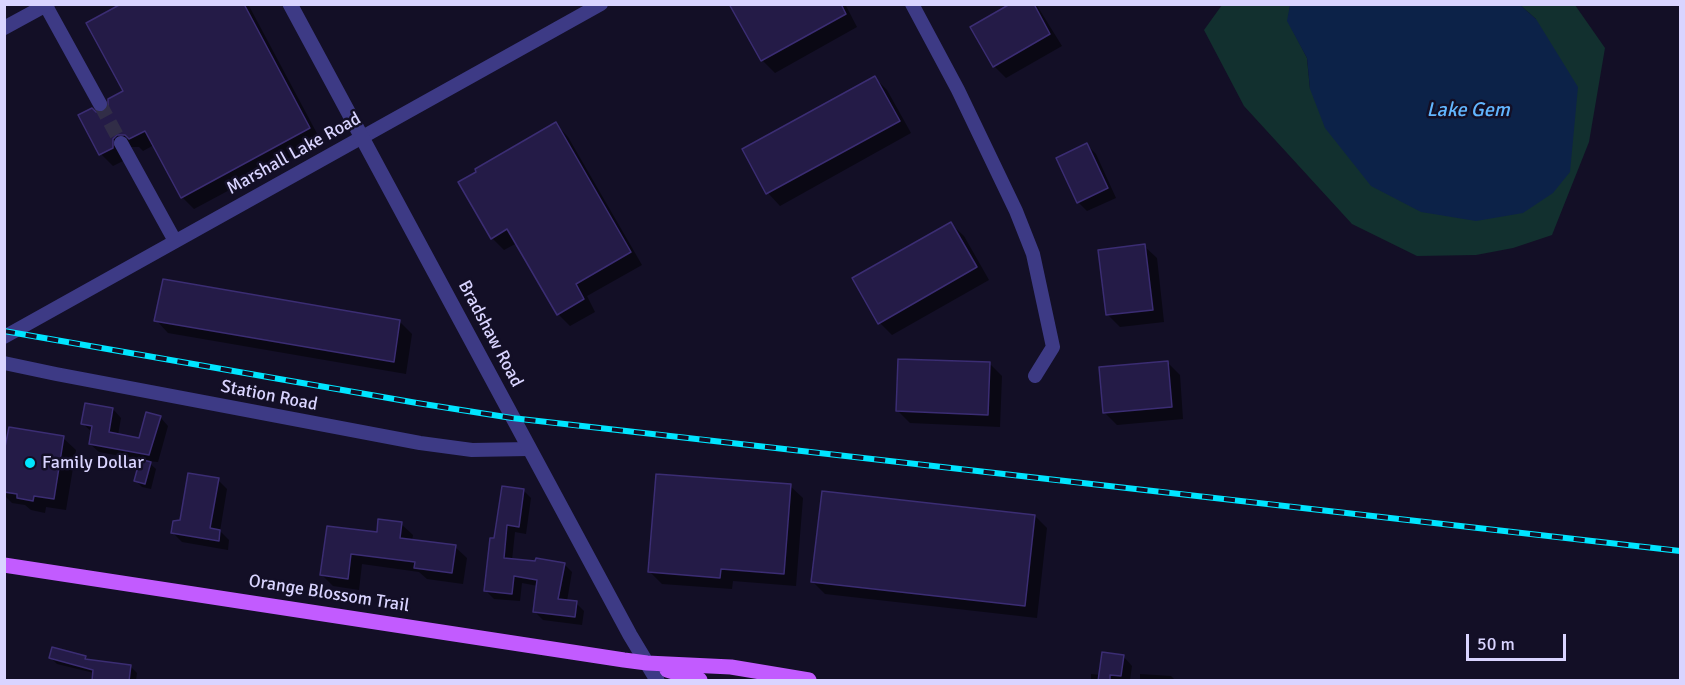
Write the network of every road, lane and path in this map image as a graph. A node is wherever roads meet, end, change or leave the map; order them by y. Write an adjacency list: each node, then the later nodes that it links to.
1 (290, 4): 7 (street, Bradshaw Road)
2 (601, 4): 7 (street, Marshall Lake Road)
3 (912, 4): 12 (street)
4 (47, 5): 5 (street); 6 (street)
5 (4, 28)
6 (100, 104)
7 (361, 137): 9 (street, Marshall Lake Road); 13 (street, Bradshaw Road)
8 (122, 143): 9 (street)
9 (175, 241): 10 (street, Marshall Lake Road)
10 (4, 337)
11 (4, 363): 13 (street, Station Road)
12 (1035, 376)
13 (529, 449): 15 (street, Bradshaw Road)
14 (4, 565): 15 (main road, Orange Blossom Trail)
15 (647, 663): 16 (street, Bradshaw Road); 17 (main road, Orange Blossom Trail); 18 (main road, Orange Blossom Trail)
16 (657, 681)
17 (700, 681)
18 (809, 681)

